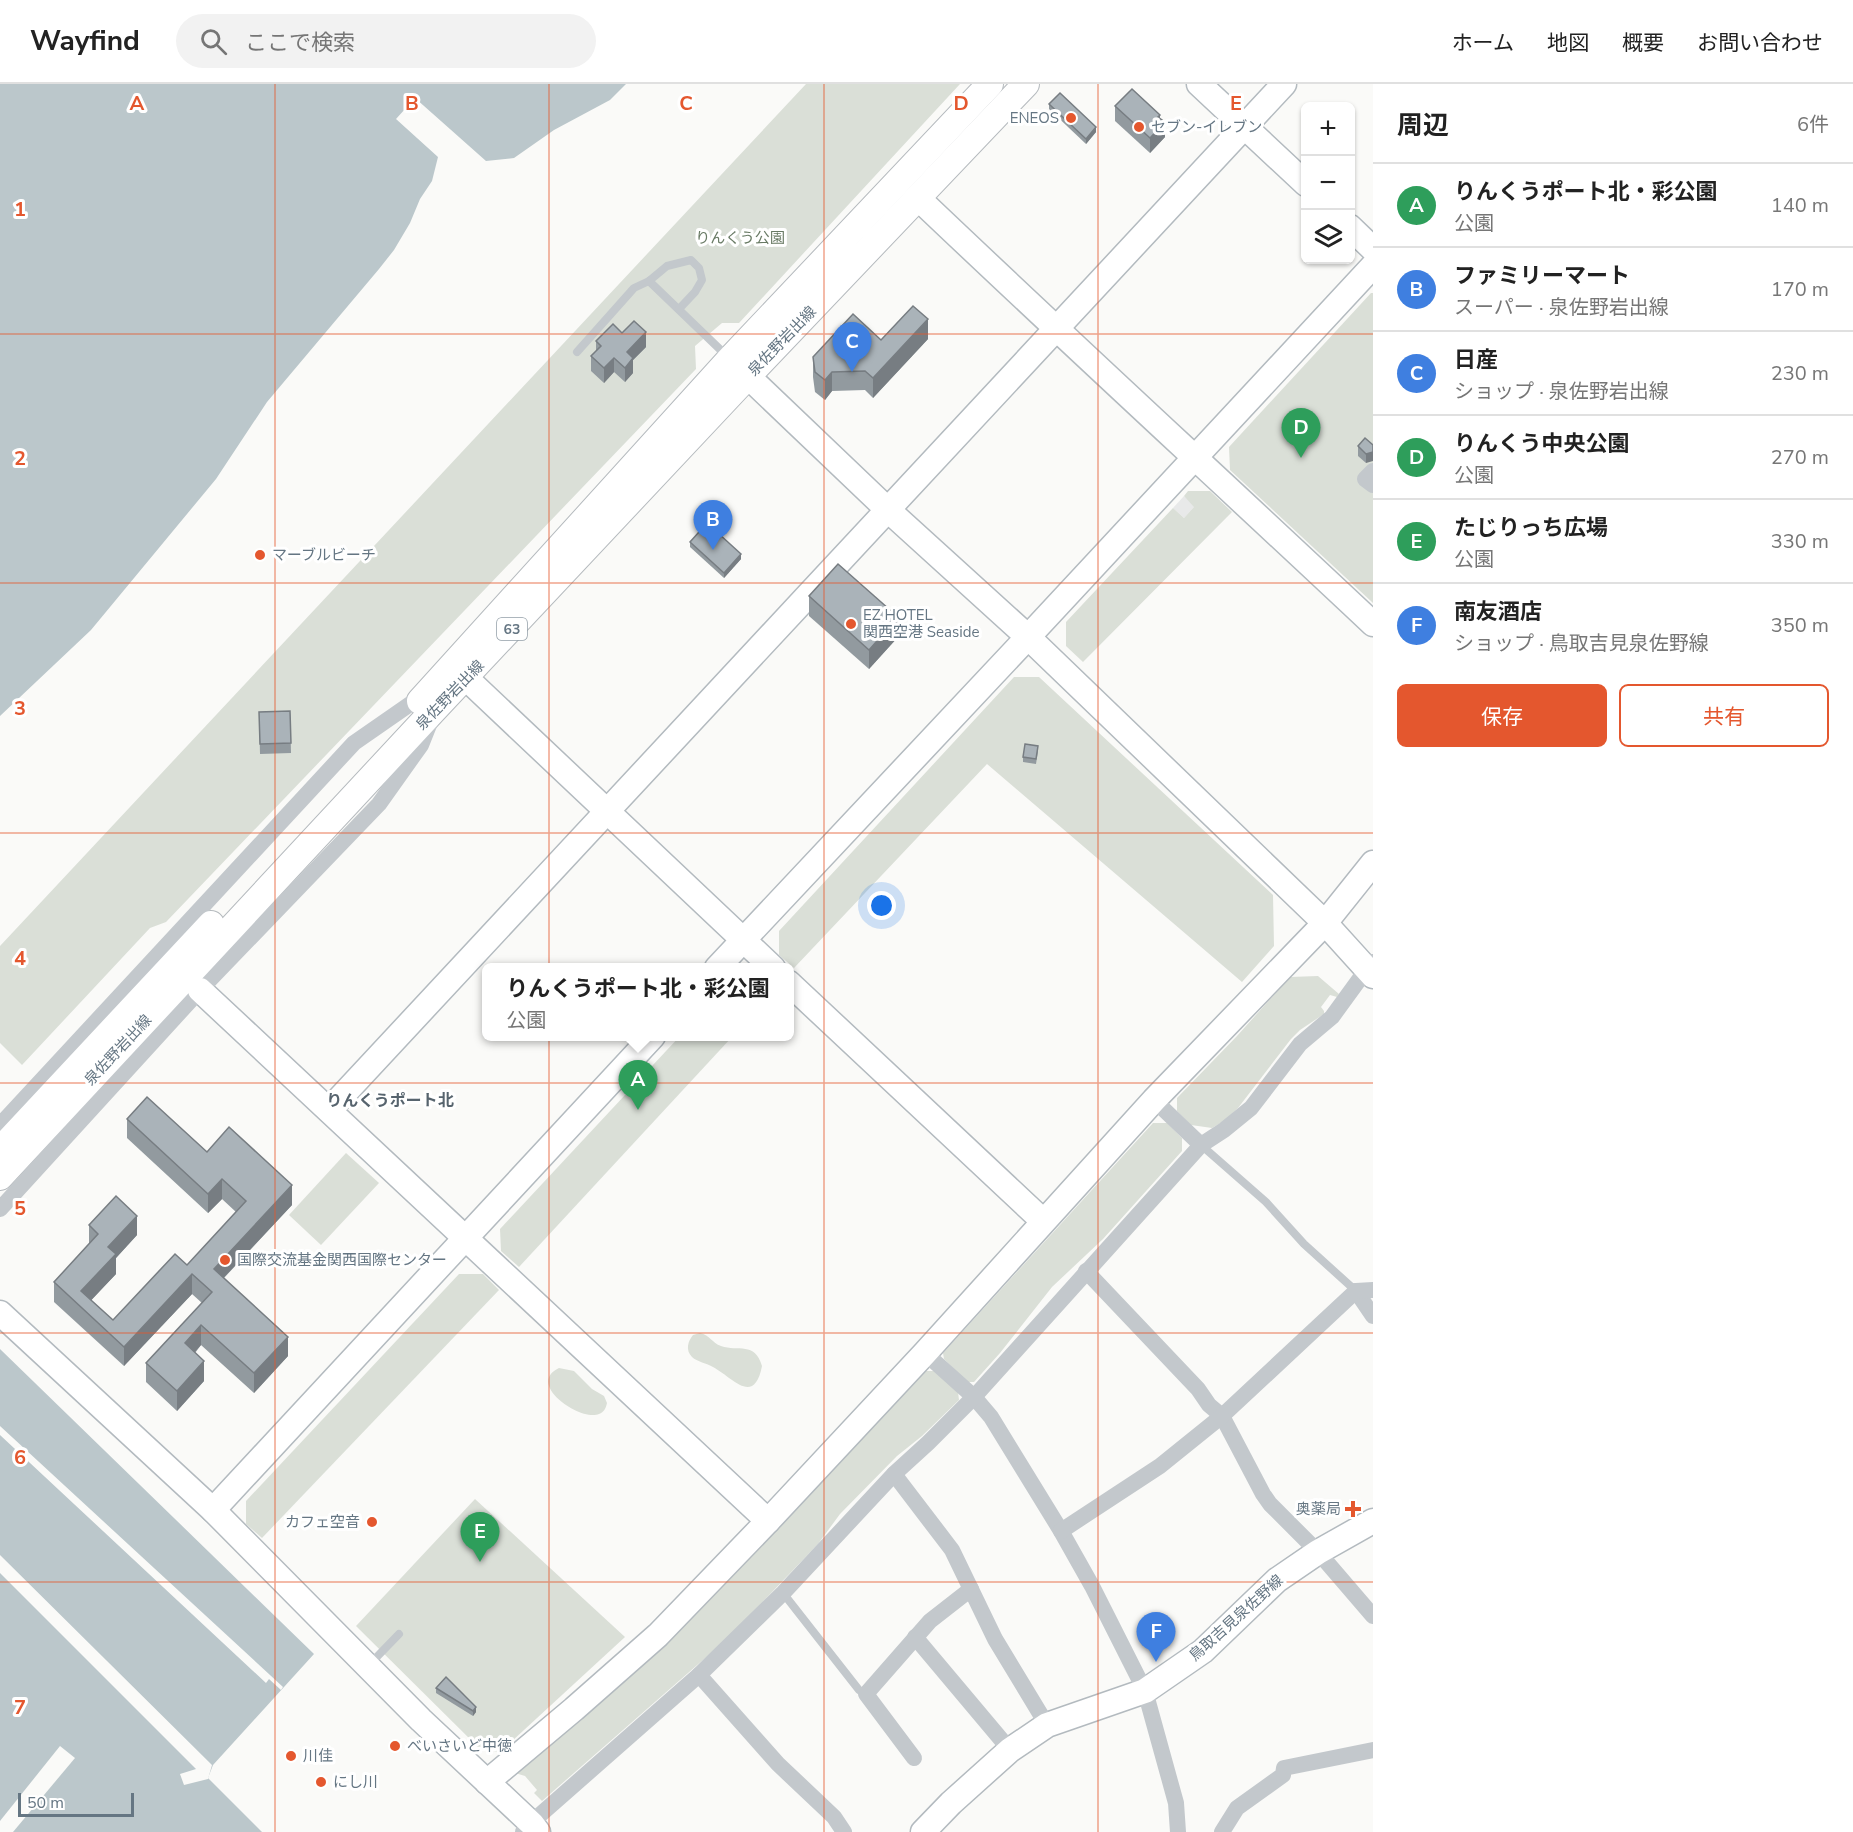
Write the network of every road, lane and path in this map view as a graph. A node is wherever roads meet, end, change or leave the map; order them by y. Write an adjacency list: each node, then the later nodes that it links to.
1 (990, 84): 15 (main road, 泉佐野岩出線 / 63)
2 (1026, 84): 7 (main road, 泉佐野岩出線 / 63)
3 (1199, 84): 5 (street)
4 (1284, 84): 5 (street)
5 (1245, 126): 6 (street); 13 (street)
6 (1301, 180)
7 (919, 199): 13 (street); 15 (main road, 泉佐野岩出線 / 63)
8 (1355, 232): 9 (street)
9 (1373, 249)
10 (1373, 266): 16 (street)
11 (649, 282): 12 (lane); 12 (lane); 14 (lane)
12 (679, 309): 15 (lane)
13 (1055, 328): 16 (street); 19 (street)
14 (577, 352)
15 (739, 368): 19 (street); 22 (main road, 泉佐野岩出線 / 63); 23 (main road, 泉佐野岩出線 / 63)
16 (1196, 457): 20 (street); 21 (street)
17 (1373, 471): 18 (street)
18 (1373, 485)
19 (887, 509): 21 (street); 24 (street)
20 (1373, 624)
21 (1028, 637): 26 (street); 27 (street)
22 (466, 678): 23 (main road, 泉佐野岩出線 / 63); 24 (street)
23 (433, 700): 32 (street); 36 (street); 38 (main road, 泉佐野岩出線 / 63); 39 (main road, 泉佐野岩出線 / 63)
24 (608, 812): 27 (street); 35 (street)
25 (1373, 863): 26 (street)
26 (1325, 923): 30 (street); 34 (street)
27 (743, 939): 28 (street); 29 (street)
28 (721, 963)
29 (768, 963)
30 (1371, 969): 37 (street)
31 (794, 988): 41 (street)
32 (200, 990): 35 (street); 40 (street)
33 (647, 1041): 42 (street)
34 (1155, 1100): 37 (street); 41 (street)
35 (329, 1110): 42 (street)
36 (0, 1125)
37 (1201, 1145): 43 (street); 45 (lane)
38 (0, 1150)
39 (0, 1178)
40 (0, 1209)
41 (1043, 1221): 48 (street)
42 (465, 1238): 52 (street); 53 (street)
43 (1086, 1271): 49 (street); 50 (street)
44 (1373, 1290): 45 (street)
45 (1356, 1291): 47 (street); 50 (street)
46 (0, 1313): 52 (street)
47 (1373, 1316)
48 (925, 1353): 49 (street); 53 (street)
49 (974, 1397): 51 (street); 55 (street)
50 (1222, 1416): 55 (street); 56 (street)
51 (894, 1474): 57 (street); 58 (street)
52 (213, 1510): 62 (street)
53 (768, 1521): 70 (street)
54 (1373, 1521): 56 (street, 鳥取吉見泉佐野線)
55 (1061, 1532): 64 (street)
56 (1318, 1552): 59 (street); 64 (street, 鳥取吉見泉佐野線)
57 (971, 1589): 61 (street); 66 (street)
58 (783, 1593): 63 (street); 65 (lane)
59 (1373, 1616)
60 (399, 1634): 62 (lane)
61 (915, 1637): 65 (street); 67 (street)
62 (368, 1666): 70 (street)
63 (699, 1675): 71 (street); 72 (street)
64 (1145, 1691): 66 (street, 鳥取吉見泉佐野線); 74 (street)
65 (866, 1694): 69 (street)
66 (1047, 1725): 67 (street, 鳥取吉見泉佐野線)
67 (1010, 1750): 73 (street, 鳥取吉見泉佐野線)
68 (1373, 1750): 75 (street)
69 (914, 1758)
70 (488, 1782): 71 (street)
71 (531, 1829)
72 (844, 1832)
73 (922, 1832)
74 (1178, 1832)
75 (1222, 1832)

